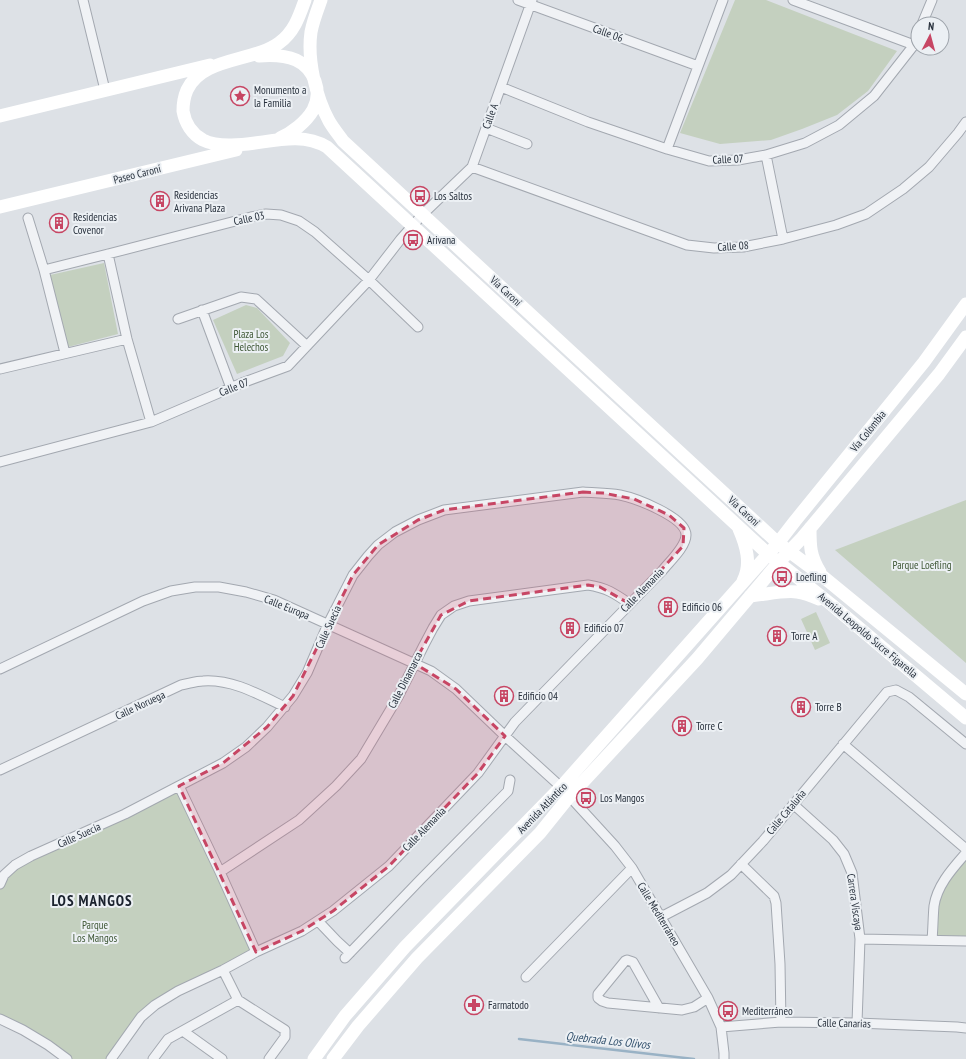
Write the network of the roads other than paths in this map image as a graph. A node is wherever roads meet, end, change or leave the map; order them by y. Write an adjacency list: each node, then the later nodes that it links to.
1 (83, 0): 16 (street)
2 (305, 0): 12 (main road)
3 (321, 0): 14 (main road, Vía Caroní)
4 (518, 0): 8 (street, Calle 06)
5 (723, 0): 13 (street)
6 (793, 0): 10 (street)
7 (932, 0): 9 (street)
8 (531, 2): 13 (street, Calle 06); 15 (street, Calle A)
9 (925, 16)
10 (910, 44)
11 (910, 50): 23 (street, Calle 07)
12 (240, 58): 14 (main road, Paseo Caroní); 16 (main road, Paseo Caroní); 20 (main road, Paseo Caroní)
13 (698, 66): 22 (street)
14 (315, 81): 20 (main road, Paseo Caroní); 26 (main road, Vía Caroní)
15 (501, 87): 19 (street, Calle A); 22 (street, Calle 07)
16 (105, 90): 17 (main road, Paseo Caroní)
17 (0, 116)
18 (966, 122): 29 (street, Calle 08)
19 (486, 128): 21 (street); 24 (street, Calle A)
20 (274, 141): 25 (main road, Paseo Caroní); 28 (main road, Vía Caroní)
21 (528, 144)
22 (667, 149): 23 (street, Calle 07)
23 (766, 155): 29 (street)
24 (472, 167): 26 (street, Calle A); 29 (street, Calle 08)
25 (0, 207)
26 (423, 214): 28 (street, Calle A); 47 (main road, Vía Caroní)
27 (28, 218): 31 (street)
28 (413, 226): 32 (street, Calle 07); 46 (main road, Vía Caroní)
29 (783, 239)
30 (108, 254): 31 (street, Calle 03); 32 (street, Calle 03); 38 (street)
31 (44, 270): 40 (street)
32 (369, 280): 36 (street, Calle 03); 39 (street, Calle 07)
33 (966, 304): 45 (main road, Vía Colombia)
34 (202, 310): 35 (street); 39 (street); 42 (street)
35 (178, 319)
36 (418, 327)
37 (966, 337): 48 (main road, Vía Colombia)
38 (127, 339): 40 (street); 43 (street)
39 (307, 346): 42 (street, Calle 07)
40 (65, 353): 41 (street)
41 (0, 369)
42 (231, 388): 43 (street, Calle 07)
43 (151, 422): 44 (street, Calle 07)
44 (0, 462)
45 (795, 521): 47 (main road); 50 (main road, Vía Colombia)
46 (738, 527): 52 (main road, Vía Caroní); 55 (main road)
47 (762, 528): 50 (main road, Vía Caroní)
48 (810, 528): 51 (main road, Vía Colombia); 54 (main road)
49 (686, 536): 57 (street, Calle Alemania); 59 (street, Calle Suecia)
50 (778, 543): 51 (main road, Avenida Leopoldo Sucre Figarella); 52 (main road, Vía Colombia)
51 (790, 551): 53 (main road, Vía Colombia); 54 (main road, Avenida Leopoldo Sucre Figarella)
52 (768, 554): 53 (main road, Avenida Leopoldo Sucre Figarella); 55 (main road, Avenida Atlántico)
53 (779, 562): 56 (main road, Avenida Atlántico); 58 (main road, Avenida Leopoldo Sucre Figarella)
54 (822, 575): 62 (main road, Avenida Leopoldo Sucre Figarella)
55 (740, 587): 71 (main road, Avenida Atlántico)
56 (750, 596): 58 (main road); 71 (main road, Avenida Atlántico)
57 (630, 604): 60 (street, Calle Dinamarca); 65 (street, Calle Alemania)
58 (832, 605): 64 (main road, Avenida Leopoldo Sucre Figarella)
59 (328, 624): 60 (street, Calle Europa); 61 (street, Calle Europa); 63 (street, Calle Suecia)
60 (414, 663): 65 (street, Calle Europa); 77 (street, Calle Dinamarca)
61 (0, 669)
62 (966, 694)
63 (284, 706): 68 (street, Calle Noruega); 70 (street, Calle Suecia)
64 (966, 718)
65 (505, 736): 71 (street, Calle Europa); 80 (street, Calle Alemania)
66 (843, 744): 67 (street, Calle Cataluña); 72 (street, Calle Cataluña); 73 (street)
67 (966, 744)
68 (0, 770)
69 (510, 780): 80 (street)
70 (179, 786): 77 (street); 78 (street, Calle Suecia)
71 (565, 792): 76 (street, Calle Mediterráneo); 101 (main road, Avenida Atlántico); 102 (main road, Avenida Atlántico)
72 (793, 804): 75 (street, Calle Cataluña); 81 (street, Carrera Viscaya)
73 (966, 849)
74 (966, 853): 82 (street)
75 (741, 864): 79 (street, Calle Cataluña); 91 (street)
76 (632, 868): 79 (street, Calle Mediterráneo); 86 (street)
77 (220, 872): 84 (street)
78 (0, 884)
79 (661, 917): 87 (street, Calle Mediterráneo)
80 (318, 921): 84 (street, Calle Alemania)
81 (860, 939): 82 (street); 92 (street, Carrera Viscaya)
82 (932, 940): 83 (street)
83 (966, 941)
84 (256, 952): 85 (street, Calle Alemania)
85 (223, 970): 88 (street); 97 (street, Calle Alemania)
86 (526, 977)
87 (708, 998): 89 (street); 93 (street, Calle Mediterráneo)
88 (238, 1000): 95 (street); 100 (street)
89 (659, 1008): 89 (street)
90 (0, 1019): 96 (street)
91 (781, 1022): 92 (street, Calle Canarias); 93 (street, Calle Canarias)
92 (857, 1023): 94 (street, Calle Canarias)
93 (721, 1027): 103 (street, Calle Mediterráneo)
94 (966, 1028)
95 (183, 1031): 98 (street); 99 (street)
96 (67, 1059)
97 (111, 1059)
98 (153, 1059)
99 (222, 1059)
100 (269, 1059)
101 (314, 1059)
102 (334, 1059)
103 (724, 1059)

